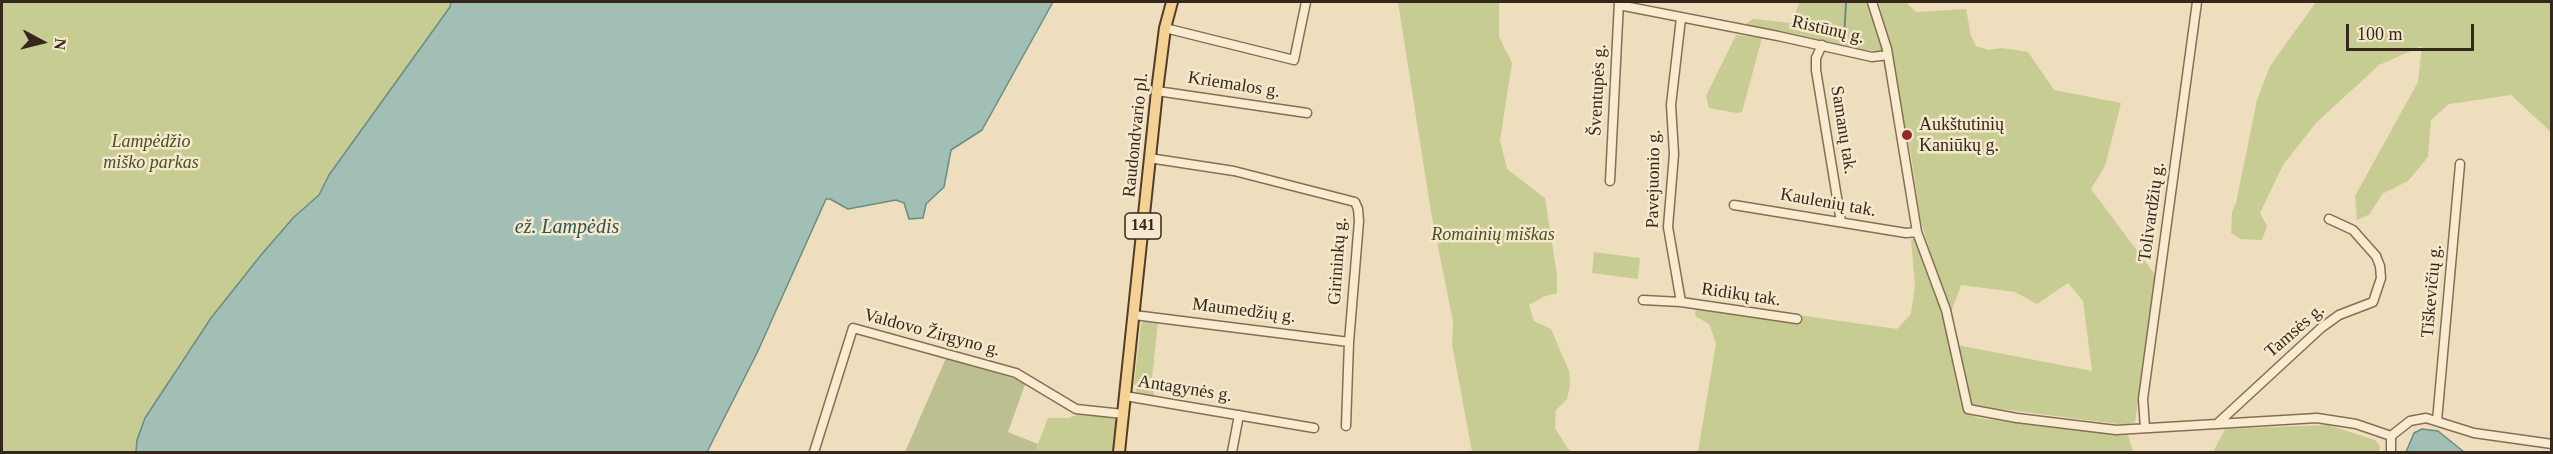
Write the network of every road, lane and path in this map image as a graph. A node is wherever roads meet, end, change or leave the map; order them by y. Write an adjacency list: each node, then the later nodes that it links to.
1 (1172, 2): 7 (main road, Raudondvario pl. / 141)
2 (1306, 2): 7 (street)
3 (1872, 2): 9 (street)
4 (2197, 2): 30 (street, Tolivardžių g.)
5 (1619, 3): 6 (street, Ristūnų g.); 14 (street, Šventupės g.)
6 (1681, 18): 8 (street, Ristūnų g.); 20 (street, Pavejuonio g.)
7 (1165, 28): 10 (main road, Raudondvario pl. / 141)
8 (1822, 45): 9 (street, Ristūnų g.); 17 (street, Samanų tak.)
9 (1888, 55): 18 (street)
10 (1157, 91): 11 (street, Kriemalos g.); 12 (main road, Raudondvario pl. / 141)
11 (1306, 113)
12 (1149, 158): 21 (main road, Raudondvario pl. / 141); 23 (street, Girininkų g.)
13 (2460, 164): 27 (street, Tiškevičių g.)
14 (1610, 181)
15 (1734, 205): 17 (street, Kaulenių tak.)
16 (2329, 219): 28 (street, Tamsės g.)
17 (1841, 222): 18 (street, Kaulenių tak.)
18 (1917, 231): 30 (street)
19 (1643, 300): 20 (street)
20 (1681, 302): 22 (street, Ridikų tak.)
21 (1134, 315): 23 (street, Maumedžių g.); 24 (main road, Raudondvario pl. / 141)
22 (1797, 319)
23 (1349, 342): 29 (street, Girininkų g.)
24 (1125, 396): 25 (main road, Raudondvario pl. / 141); 26 (street, Antagynės g.)
25 (1123, 414): 34 (street, Valdovo Žirgyno g.); 35 (main road, Raudondvario pl. / 141)
26 (1239, 415): 31 (street, Antagynės g.); 36 (street, Antagynės g.)
27 (2437, 421): 32 (street); 33 (street)
28 (2218, 423): 30 (street); 32 (street)
29 (1346, 426)
30 (2145, 428)
31 (1314, 429)
32 (2391, 436): 37 (street)
33 (2552, 444)
34 (814, 453)
35 (1119, 453)
36 (1232, 453)
37 (2391, 453)

